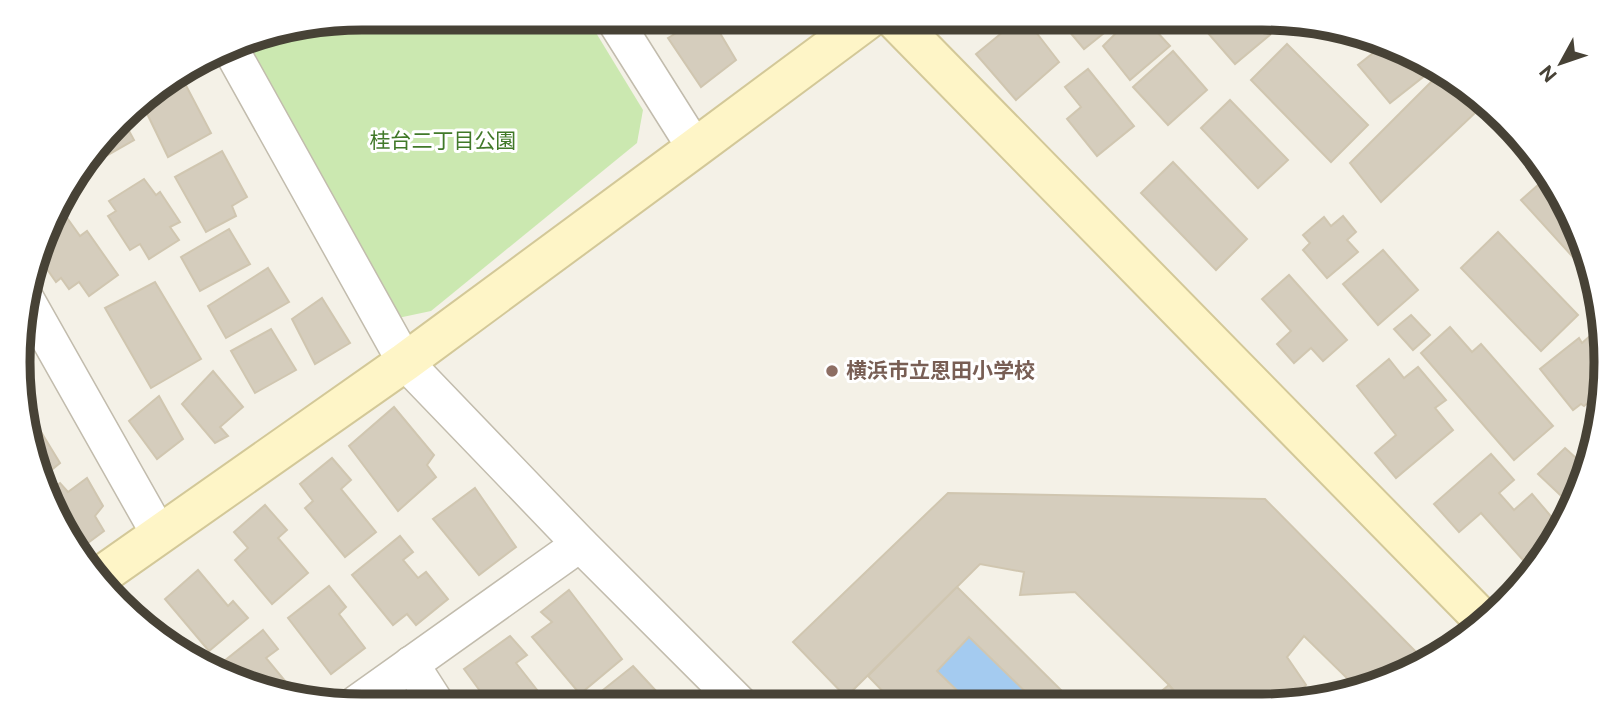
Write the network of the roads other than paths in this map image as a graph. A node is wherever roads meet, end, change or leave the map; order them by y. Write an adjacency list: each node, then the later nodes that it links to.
1 (621, 30): 5 (street)
2 (854, 30): 5 (street)
3 (905, 30): 11 (street)
4 (234, 55): 7 (street)
5 (695, 148): 7 (street)
6 (34, 313): 8 (street)
7 (405, 362): 8 (street); 9 (street)
8 (159, 534): 10 (street)
9 (580, 544): 12 (street); 15 (street)
10 (106, 573)
11 (1478, 615)
12 (411, 664): 13 (street); 14 (street)
13 (369, 694)
14 (430, 694)
15 (730, 694)

